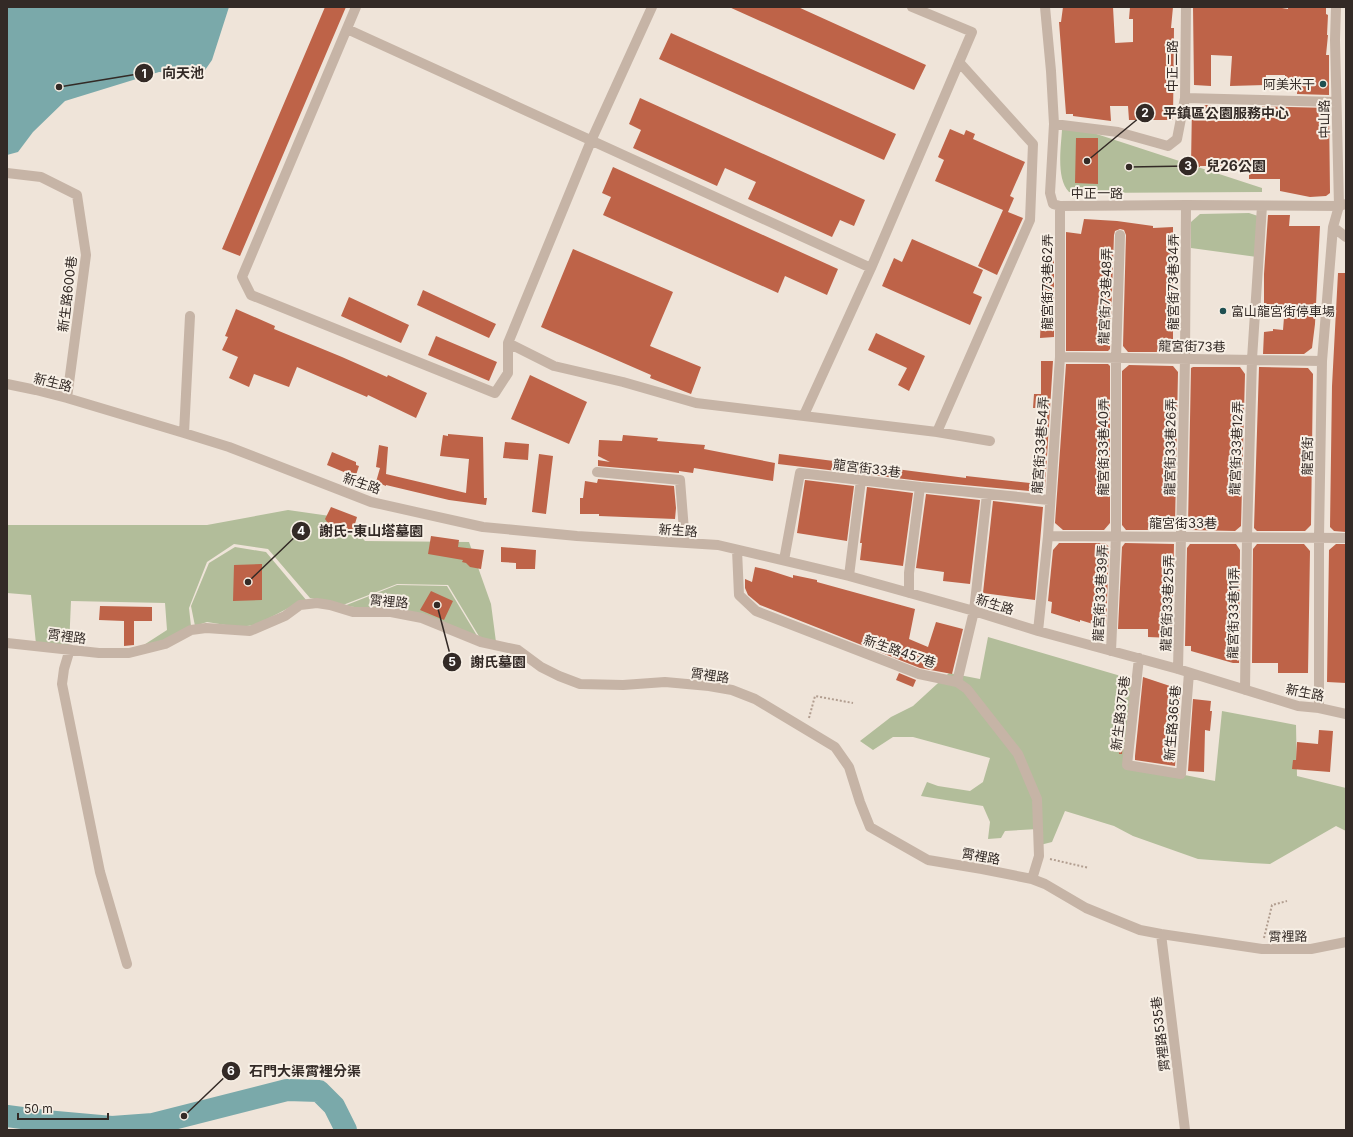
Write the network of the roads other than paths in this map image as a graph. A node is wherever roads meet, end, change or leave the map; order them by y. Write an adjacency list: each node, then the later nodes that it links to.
1 (356, 7): 7 (street)
2 (652, 7): 12 (street)
3 (912, 7): 8 (street)
4 (1045, 7): 11 (street, 中正一路)
5 (1186, 7): 9 (street, 中正二路)
6 (1336, 7): 10 (street, 中山路)
7 (347, 29): 12 (street); 23 (street)
8 (959, 62): 21 (street); 32 (street)
9 (1185, 98): 10 (street); 11 (street, 中正二路)
10 (1336, 102): 15 (street, 中山路)
11 (1054, 124): 16 (street, 中正一路)
12 (592, 140): 21 (street); 23 (street)
13 (7, 173): 30 (street, 新生路600巷)
14 (1186, 205): 16 (street, 中正一路); 17 (street, 中正一路); 26 (street, 龍宮街73巷34弄)
15 (1342, 205): 17 (street, 中正一路); 18 (street, 龍宮街)
16 (1060, 206): 24 (street, 龍宮街73巷62弄)
17 (1262, 206): 27 (street, 龍宮街33巷12弄)
18 (1333, 227): 20 (street); 28 (street, 龍宮街)
19 (1120, 235): 25 (street, 龍宮街73巷48弄)
20 (1346, 237)
21 (871, 268): 31 (street)
22 (190, 316): 33 (street)
23 (508, 343): 31 (street)
24 (1060, 357): 25 (street, 龍宮街73巷); 39 (street, 龍宮街33巷54弄)
25 (1116, 358): 26 (street, 龍宮街73巷); 41 (street, 龍宮街33巷40弄)
26 (1185, 359): 27 (street, 龍宮街73巷); 42 (street, 龍宮街33巷26弄)
27 (1252, 360): 28 (street, 龍宮街73巷); 43 (street, 龍宮街33巷12弄)
28 (1322, 360): 44 (street, 龍宮街)
29 (7, 384): 30 (street, 新生路)
30 (67, 398): 33 (street, 新生路)
31 (804, 416): 32 (street)
32 (937, 432): 34 (street)
33 (184, 433): 46 (street, 新生路)
34 (990, 441)
35 (597, 472): 46 (street)
36 (861, 480): 37 (street, 龍宮街33巷); 48 (street, 龍宮街33巷); 49 (street)
37 (920, 487): 38 (street, 龍宮街33巷); 50 (street)
38 (987, 494): 39 (street, 龍宮街33巷); 51 (street)
39 (1049, 500): 40 (street, 龍宮街33巷54弄)
40 (1048, 536): 41 (street, 龍宮街33巷); 52 (street, 龍宮街33巷54弄)
41 (1116, 536): 42 (street, 龍宮街33巷); 55 (street, 龍宮街33巷39弄)
42 (1181, 537): 43 (street, 龍宮街33巷); 57 (street, 龍宮街33巷25弄)
43 (1247, 537): 44 (street, 龍宮街33巷); 60 (street, 龍宮街33巷11弄)
44 (1319, 537): 45 (street, 龍宮街33巷); 61 (street, 龍宮街)
45 (1346, 538)
46 (685, 543): 47 (street, 新生路)
47 (736, 550): 48 (street, 新生路); 59 (street, 新生路457巷)
48 (784, 560): 49 (street, 新生路)
49 (848, 576): 50 (street, 新生路)
50 (909, 593): 51 (street, 新生路)
51 (974, 611): 52 (street, 新生路); 59 (street)
52 (1038, 631): 55 (street, 新生路)
53 (7, 643): 54 (street, 霄裡路)
54 (70, 649): 64 (street, 霄裡路); 67 (street)
55 (1111, 651): 56 (street, 新生路)
56 (1139, 658): 57 (street, 新生路); 63 (street, 新生路375巷)
57 (1178, 669): 58 (street, 新生路)
58 (1189, 673): 60 (street, 新生路); 63 (street, 新生路365巷)
59 (958, 682): 64 (street)
60 (1245, 690): 61 (street, 新生路)
61 (1319, 708): 62 (street, 新生路)
62 (1346, 714)
63 (1156, 770)
64 (1032, 879): 65 (street, 霄裡路)
65 (1161, 934): 66 (street, 霄裡路); 68 (street, 霄裡路535巷)
66 (1346, 942)
67 (127, 964)
68 (1185, 1130)

